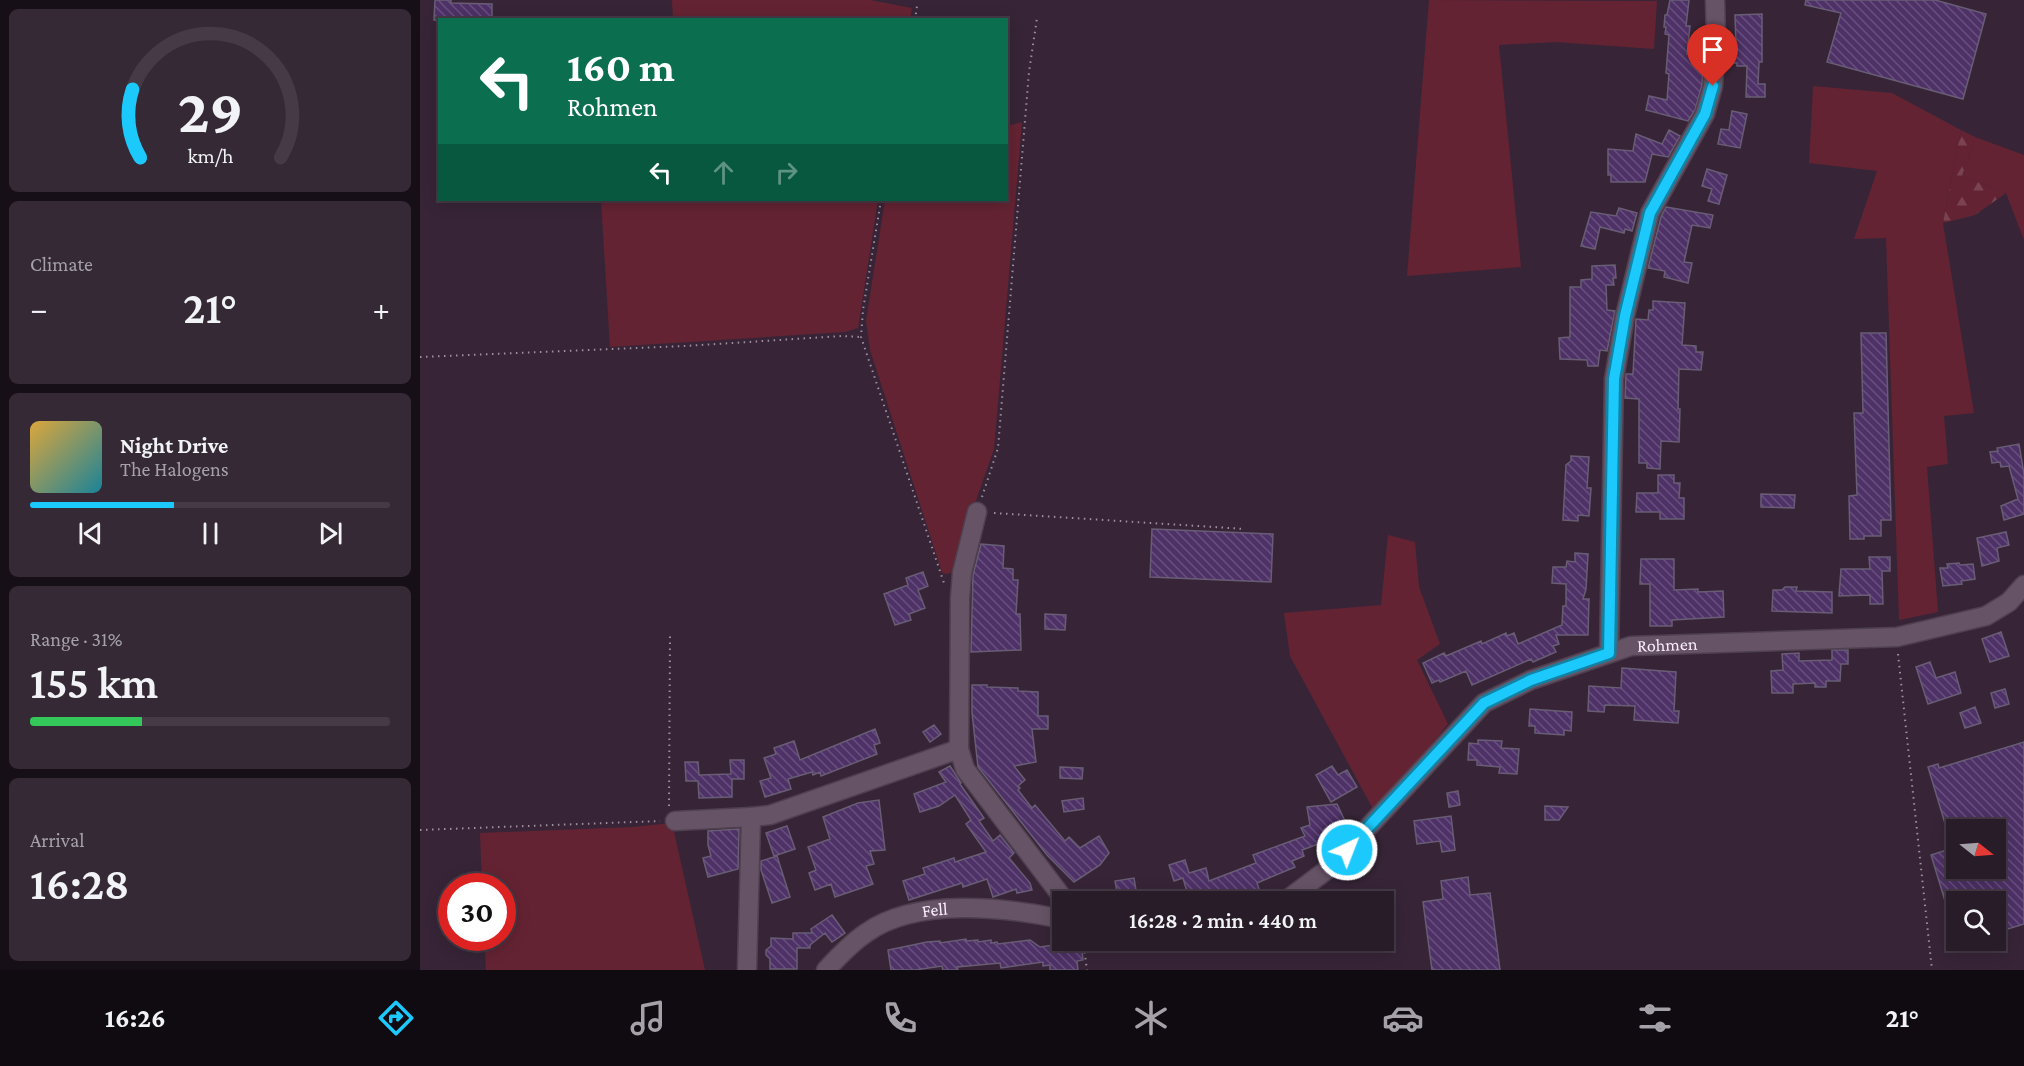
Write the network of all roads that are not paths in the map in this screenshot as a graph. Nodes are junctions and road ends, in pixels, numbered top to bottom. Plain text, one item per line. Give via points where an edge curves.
1 (1714, 0) edge
2 (976, 512) road end
3 (2024, 585) edge
4 (1609, 653) junction
5 (959, 748) junction
6 (752, 817) junction
7 (672, 821) road end
8 (1058, 891) edge
9 (1299, 891) edge
10 (1052, 918) edge
11 (747, 970) edge
12 (826, 970) edge

1 - 4 street via 1713,86 1705,114 1650,213 1614,379
2 - 5 street via 960,598
3 - 4 street, Rohmen via 2009,602 1986,616 1897,637 1631,646
4 - 9 street via 1531,680 1484,703 1332,866
5 - 6 street via 770,815
5 - 8 street via 965,769
6 - 7 street
6 - 11 street
10 - 12 street, Fell via 981,909 905,914 867,932

